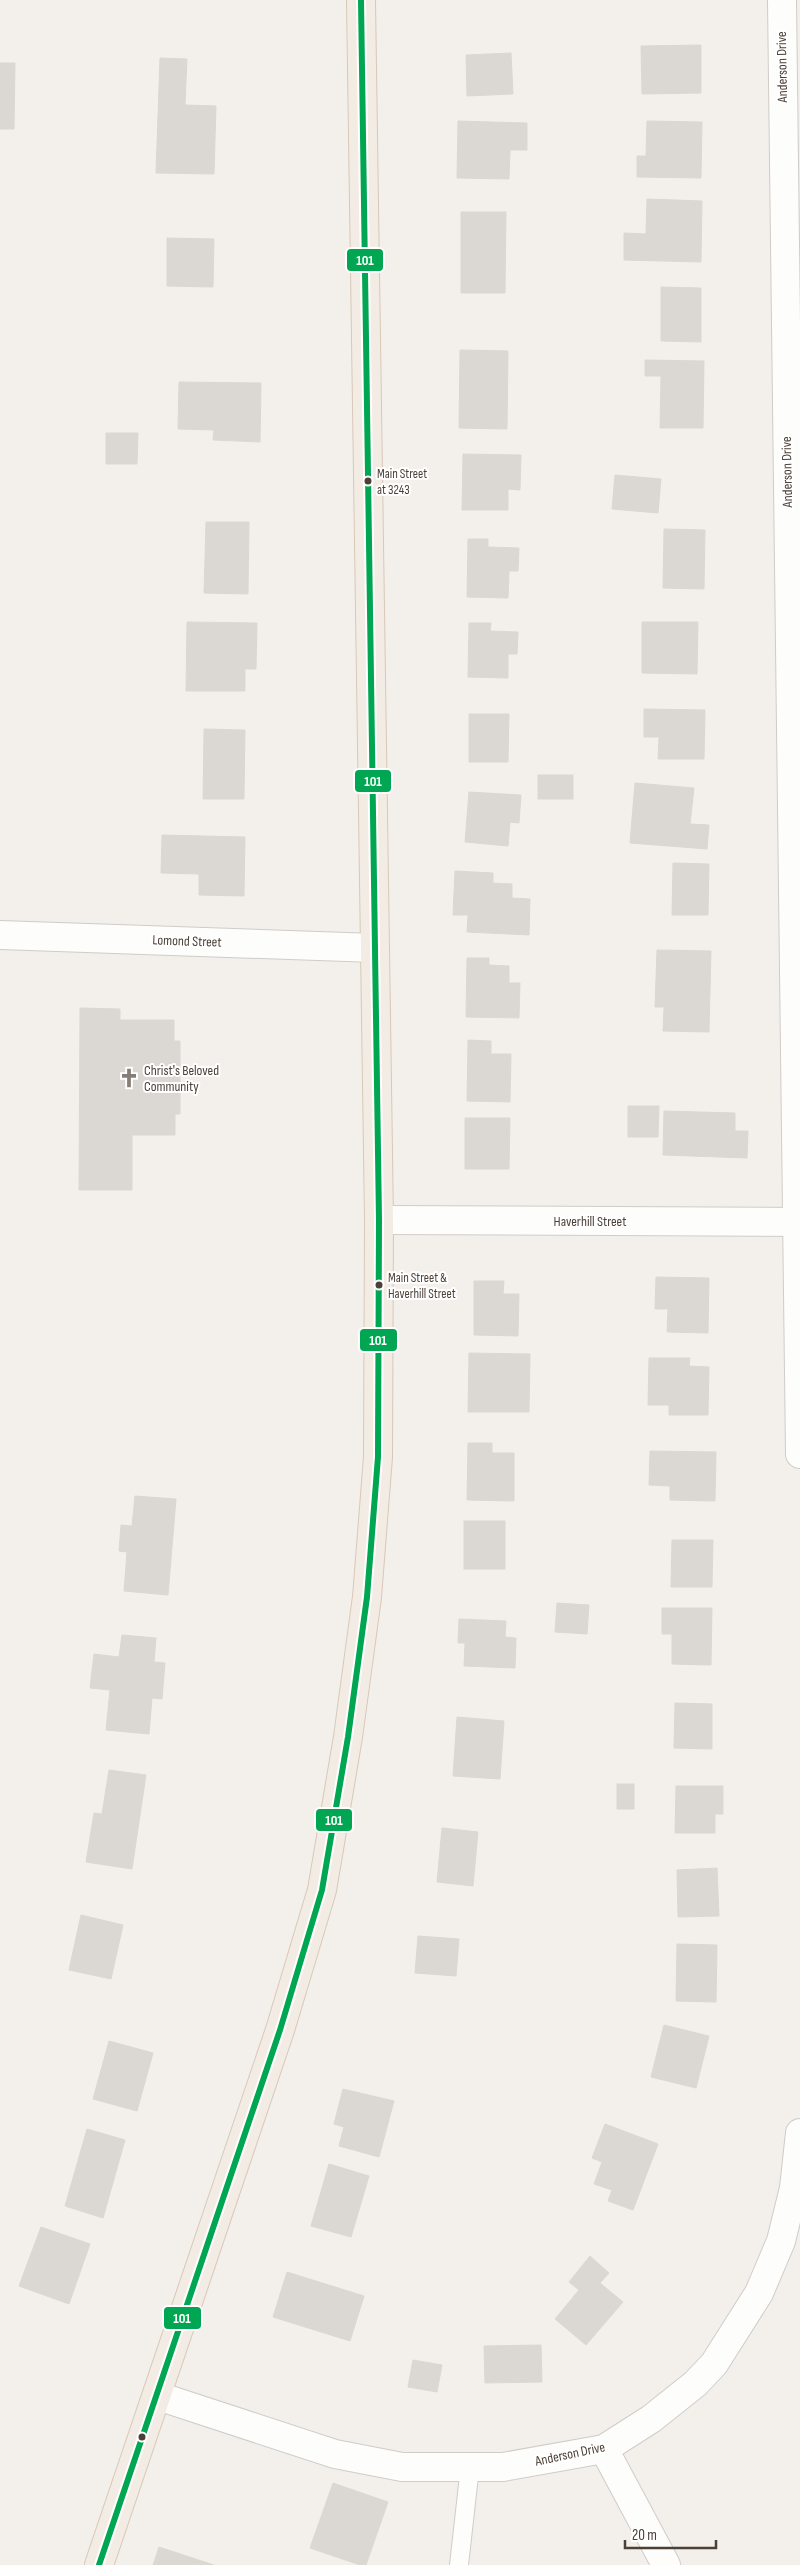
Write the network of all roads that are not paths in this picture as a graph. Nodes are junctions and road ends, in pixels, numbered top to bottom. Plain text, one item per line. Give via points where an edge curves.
1 (361, 0) edge
2 (782, 0) edge
3 (0, 935) edge
4 (375, 948) junction
5 (379, 1220) junction
6 (798, 1222) edge
7 (800, 1454) edge
8 (800, 2133) edge
9 (158, 2396) junction
10 (604, 2450) junction
11 (470, 2467) junction
12 (99, 2565) edge
13 (460, 2565) edge
14 (666, 2565) edge

1 - 4 main road
2 - 6 street, Anderson Drive
3 - 4 street, Lomond Street
4 - 5 main road
5 - 6 street, Haverhill Street
5 - 9 main road via 378,1457 368,1597 322,1890 280,2030
6 - 7 street, Anderson Drive
8 - 10 street, Anderson Drive via 794,2188 781,2241 759,2292 714,2364 695,2384
9 - 11 street, Anderson Drive via 334,2454 402,2467
9 - 12 main road
10 - 11 street, Anderson Drive via 503,2466
10 - 14 street
11 - 13 lane

